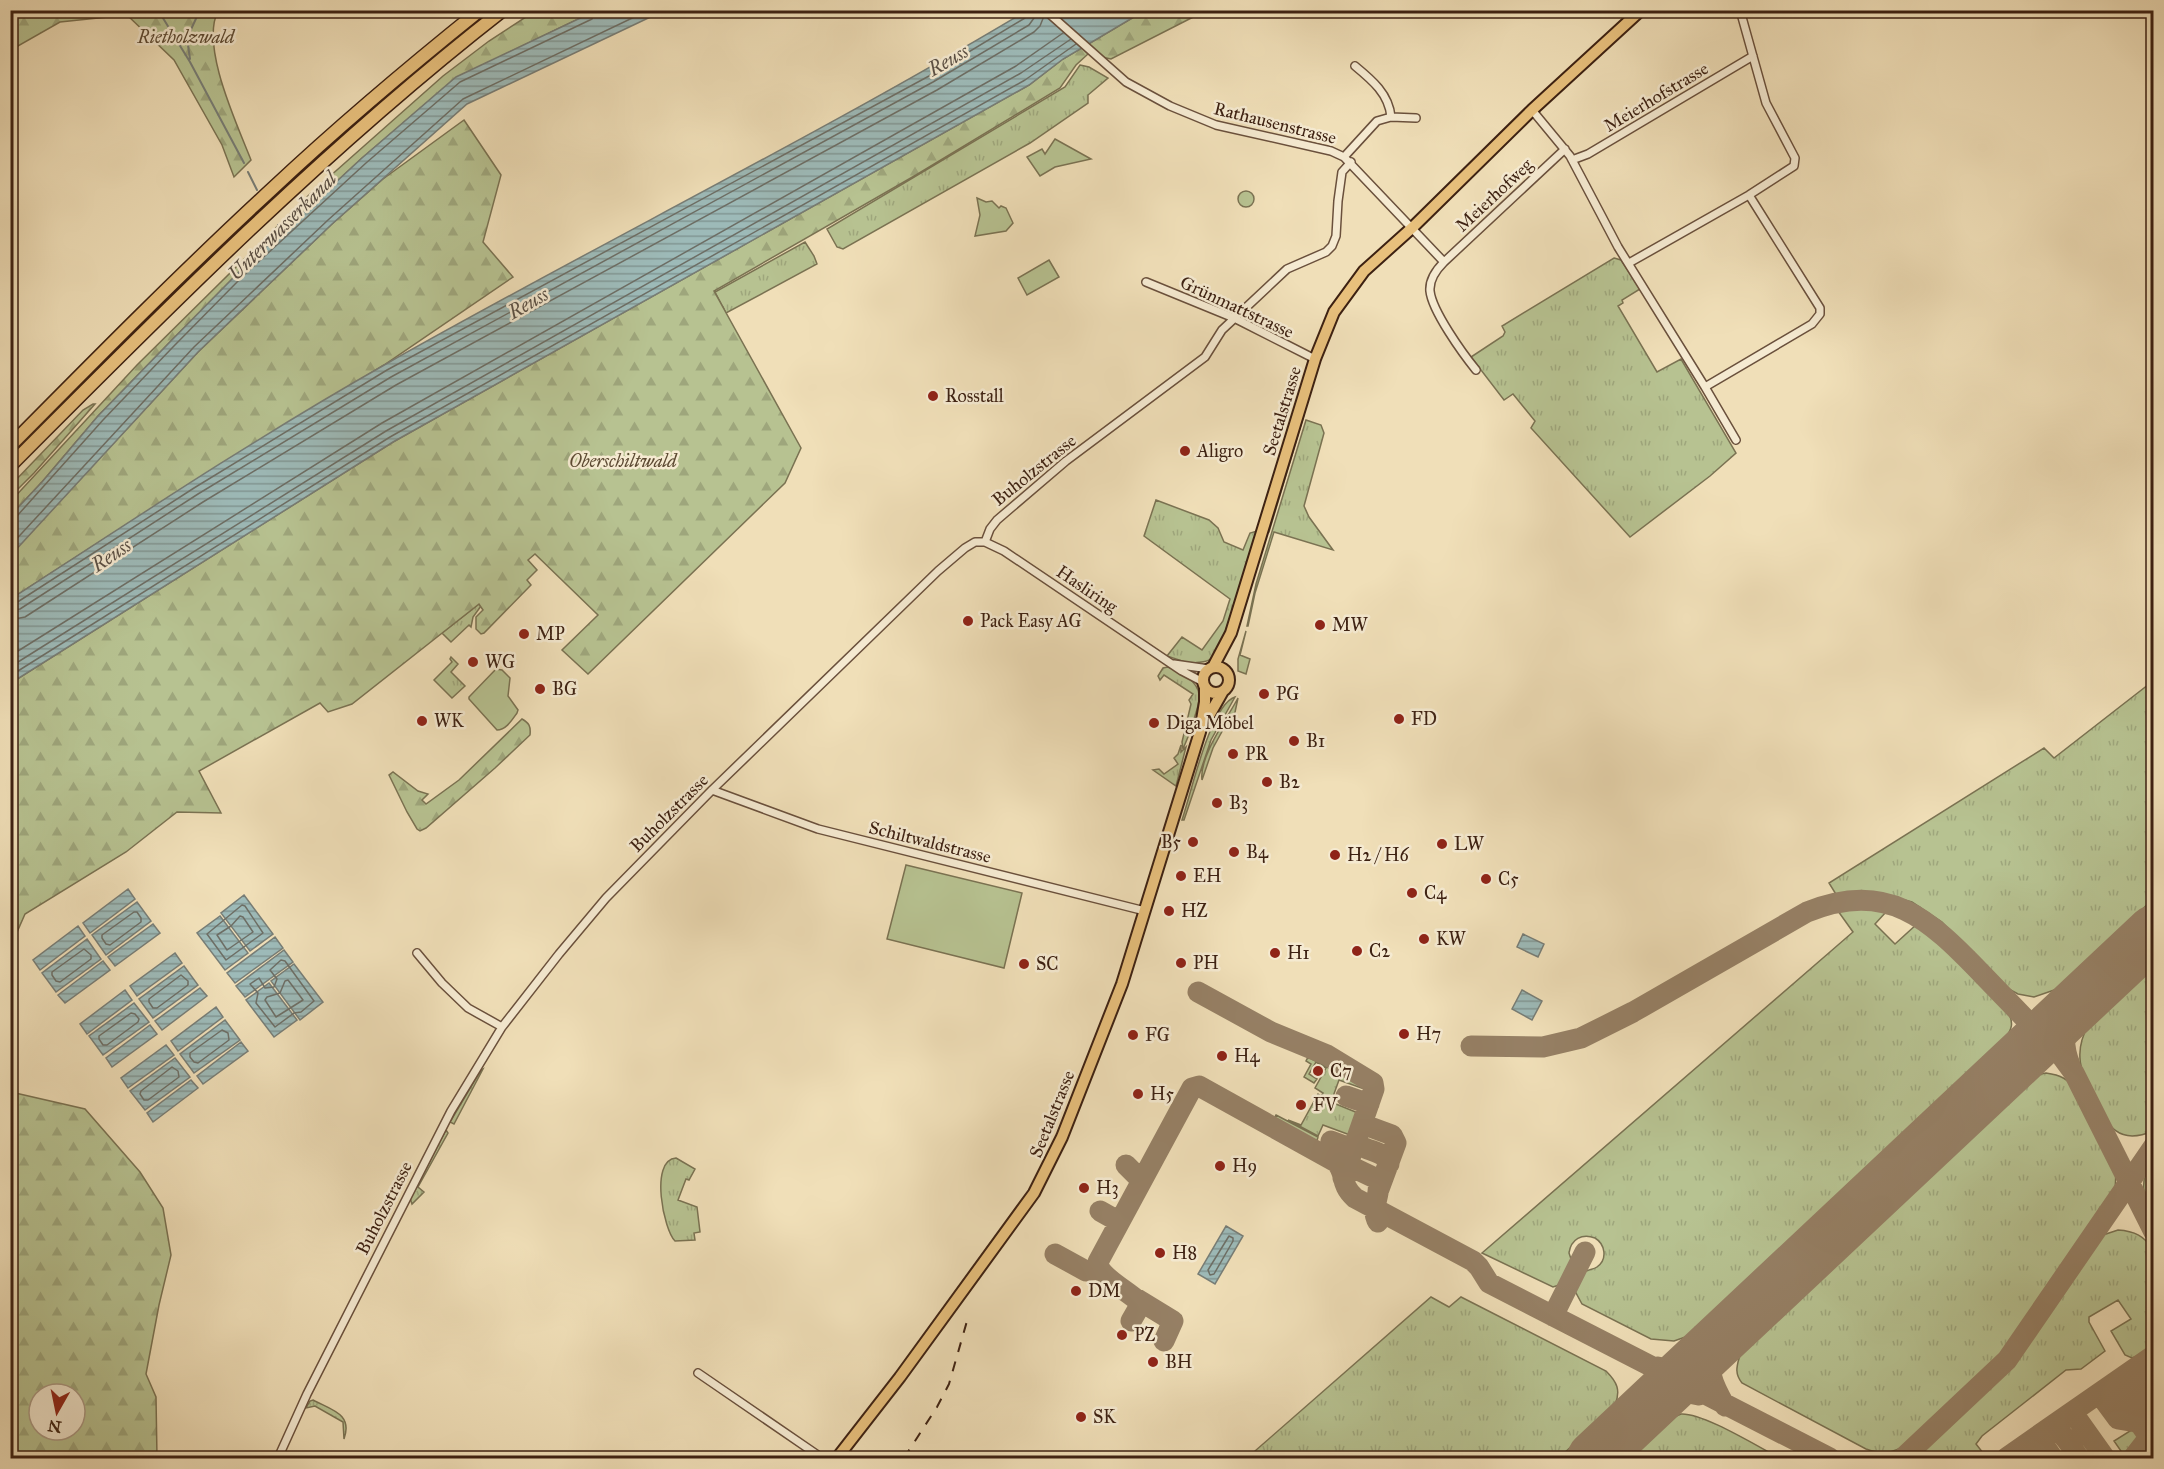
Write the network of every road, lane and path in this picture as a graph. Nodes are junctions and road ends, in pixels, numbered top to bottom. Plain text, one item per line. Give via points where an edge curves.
1 (480, 10) edge
2 (503, 10) edge
3 (1045, 10) edge
4 (1641, 10) edge
5 (1740, 10) edge
6 (1753, 56) junction
7 (1355, 66) dead end
8 (1532, 110) junction
9 (1391, 117) junction
10 (1416, 118) dead end
11 (1565, 149) junction
12 (1344, 157) junction
13 (1572, 160) junction
14 (1351, 162) junction
15 (1749, 195) junction
16 (1413, 227) junction
17 (1444, 262) junction
18 (1629, 263) junction
19 (1146, 282) dead end
20 (1234, 318) junction
21 (1315, 359) junction
22 (1476, 370) dead end
23 (1706, 387) junction
24 (1736, 440) dead end
25 (10, 446) edge
26 (10, 466) edge
27 (985, 542) junction
28 (1231, 633) junction
29 (1171, 664) junction
30 (1211, 668) junction
31 (1226, 672) junction
32 (1204, 684) junction
33 (1222, 691) junction
34 (1200, 732) junction
35 (712, 790) junction
36 (1144, 911) junction
37 (417, 953) dead end
38 (502, 1027) junction
39 (698, 1373) dead end
40 (278, 1458) edge
41 (822, 1458) edge
42 (837, 1458) edge

1 - 25 highway via 274,186
2 - 26 highway via 284,197
3 - 12 street, Rathausenstrasse via 1132,86 1207,122
4 - 8 main road, Seetalstrasse
5 - 6 street
6 - 13 street, Meierhofstrasse
6 - 15 street via 1766,103 1795,158 1794,166
7 - 9 street via 1385,94
8 - 11 street
8 - 16 main road, Seetalstrasse
9 - 10 street
9 - 12 street, Rathausenstrasse via 1374,123
11 - 13 street
11 - 17 street, Meierhofweg
12 - 14 street, Rathausenstrasse
13 - 18 street
14 - 16 street, Rathausenstrasse
14 - 20 street, Buholzstrasse via 1342,172 1332,246 1287,269
15 - 18 street
15 - 23 street via 1820,308 1820,314 1812,324
16 - 17 street
16 - 21 main road, Seetalstrasse via 1369,264 1344,297 1328,324
17 - 22 street via 1433,275 1431,298
18 - 23 street
19 - 20 street, Grünmattstrasse
20 - 21 street, Grünmattstrasse
20 - 27 street, Buholzstrasse via 1205,357 1066,461 997,520
21 - 28 main road, Seetalstrasse
23 - 24 street
27 - 29 street, Hasliring
27 - 35 street, Buholzstrasse via 965,548 923,585
28 - 30 main road, Seetalstrasse
28 - 31 main road, Seetalstrasse
29 - 30 street, Hasliring
29 - 32 street, Hasliring
30 - 31 main road
30 - 32 main road via 1204,674
31 - 33 main road via 1228,683
32 - 33 main road via 1213,692
32 - 34 main road, Seetalstrasse
33 - 34 main road, Seetalstrasse
34 - 36 main road, Seetalstrasse
35 - 36 street, Schiltwaldstrasse via 818,829
35 - 38 street, Buholzstrasse via 606,898
36 - 42 main road, Seetalstrasse via 1117,996 1040,1183
37 - 38 street via 468,1008
38 - 40 street, Buholzstrasse via 426,1157
39 - 41 street

